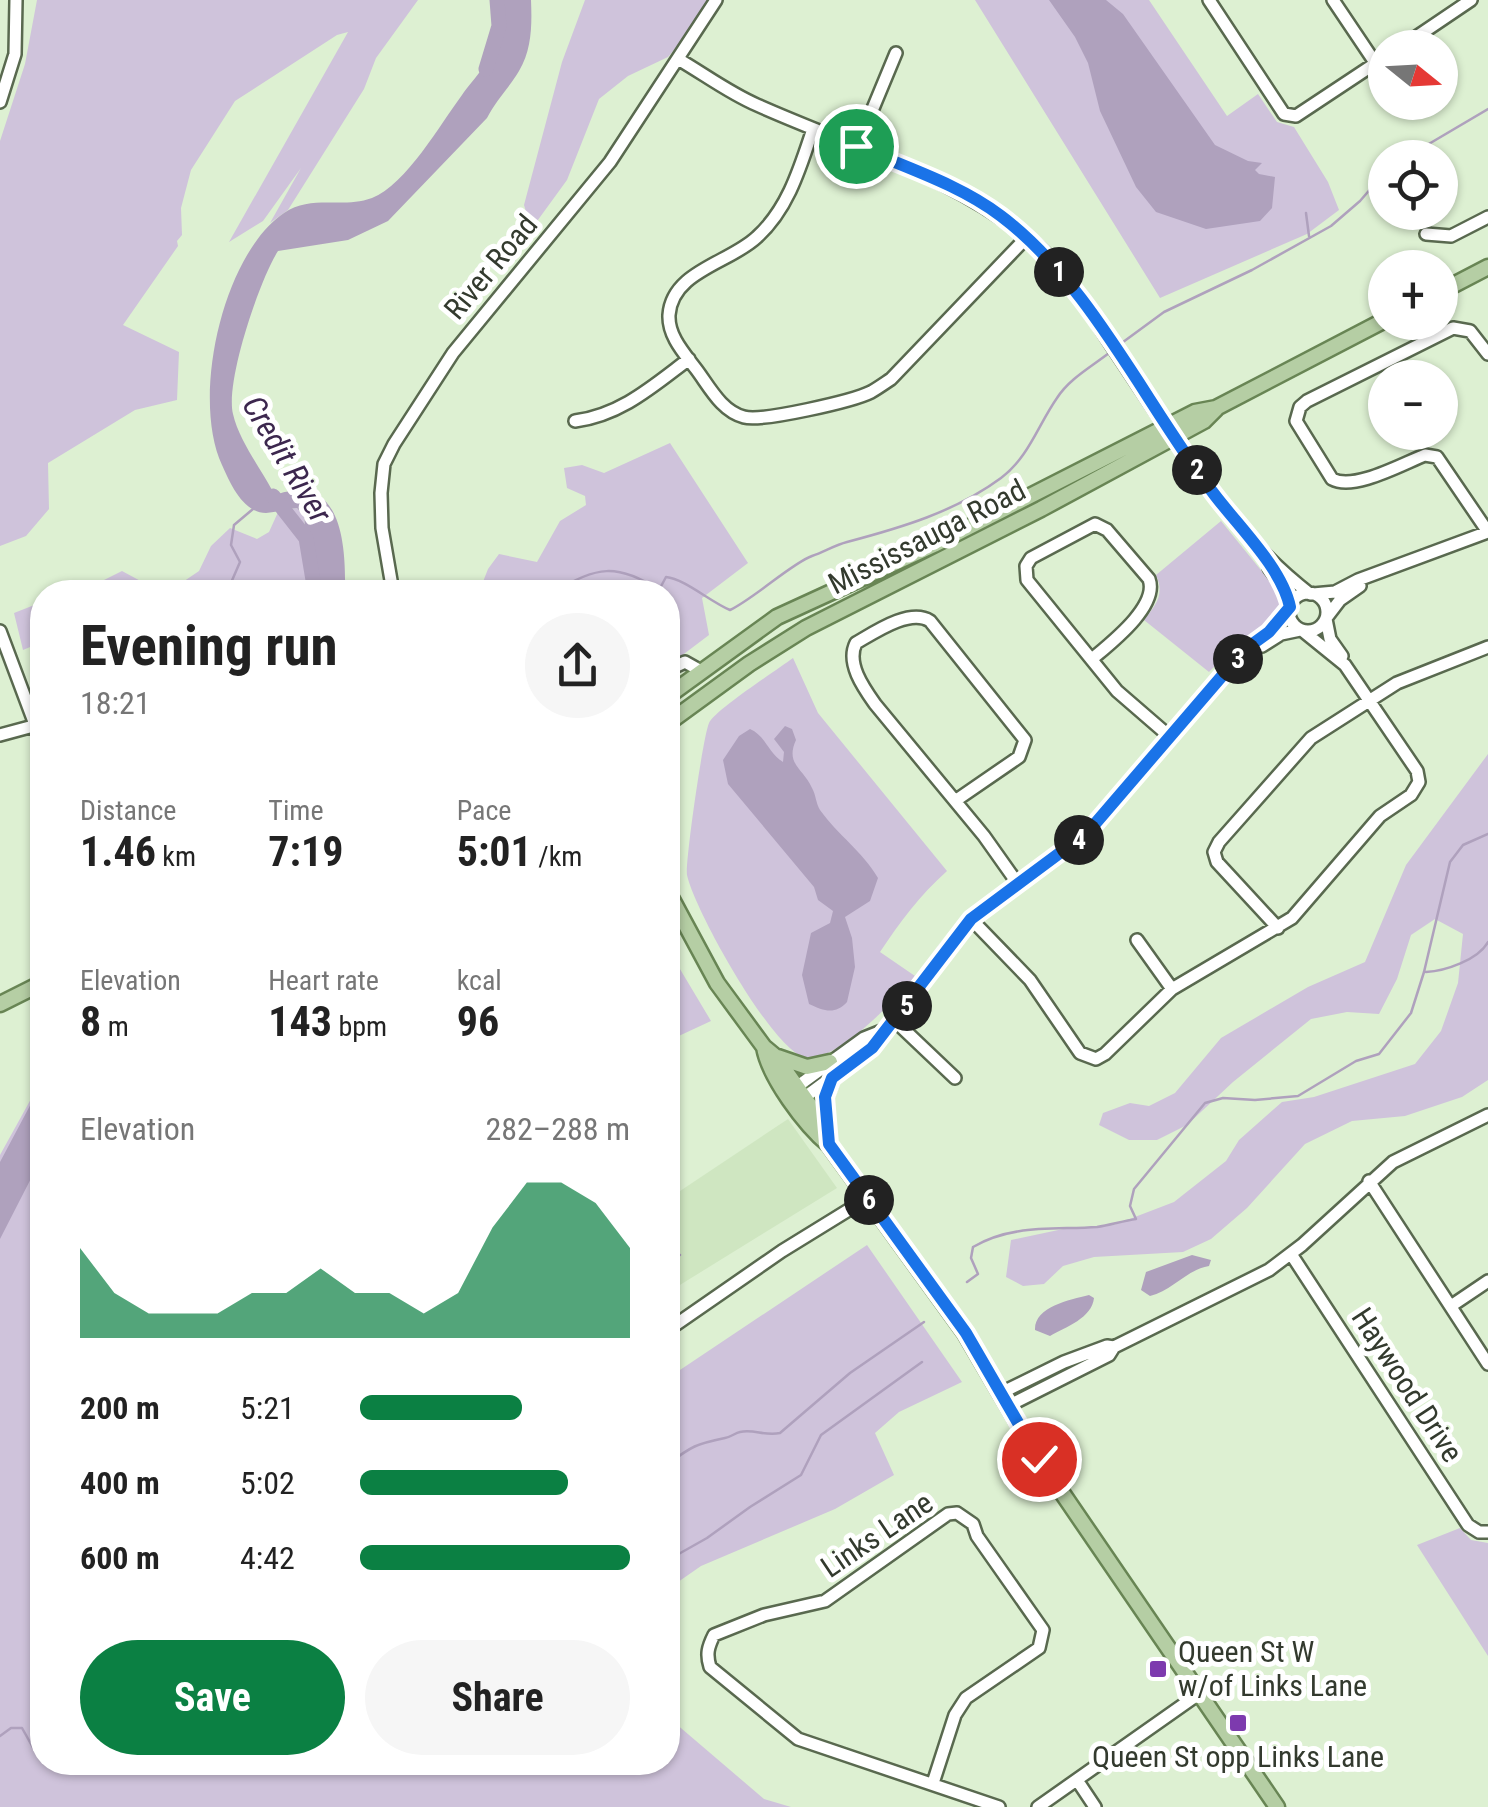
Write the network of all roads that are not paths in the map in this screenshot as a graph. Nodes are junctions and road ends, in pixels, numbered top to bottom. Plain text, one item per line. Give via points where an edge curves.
1 (16, 0) edge
2 (716, 0) edge
3 (1209, 0) edge
4 (1334, 0) edge
5 (1471, 0) edge
6 (1453, 5) edge
7 (1422, 30) edge
8 (1368, 44) edge
9 (896, 53) dead end
10 (678, 59) junction
11 (1368, 68) edge
12 (0, 102) edge
13 (813, 129) junction
14 (856, 146) junction
15 (1488, 217) edge
16 (1426, 234) dead end
17 (1026, 238) junction
18 (1488, 267) edge
19 (1458, 283) edge
20 (1368, 329) edge
21 (1488, 354) edge
22 (688, 359) junction
23 (575, 421) dead end
24 (1170, 432) junction
25 (1488, 532) edge
26 (1260, 551) junction
27 (1371, 578) junction
28 (390, 580) edge
29 (1311, 594) junction
30 (1290, 607) junction
31 (1326, 618) junction
32 (1302, 630) junction
33 (0, 631) edge
34 (1488, 647) edge
35 (1245, 653) junction
36 (1092, 660) junction
37 (1345, 664) junction
38 (695, 666) junction
39 (680, 668) edge
40 (680, 683) edge
41 (1370, 699) junction
42 (30, 707) edge
43 (682, 713) joint
44 (680, 723) edge
45 (30, 727) edge
46 (0, 735) edge
47 (1170, 736) junction
48 (955, 802) junction
49 (1018, 884) junction
50 (680, 914) edge
51 (971, 919) junction
52 (1278, 928) junction
53 (1137, 940) dead end
54 (30, 989) edge
55 (1172, 989) junction
56 (0, 1004) edge
57 (891, 1024) junction
58 (770, 1052) junction
59 (831, 1070) junction
60 (955, 1078) dead end
61 (796, 1095) junction
62 (1488, 1115) edge
63 (825, 1126) junction
64 (829, 1144) junction
65 (1369, 1181) junction
66 (868, 1198) junction
67 (1291, 1254) junction
68 (1488, 1281) edge
69 (1450, 1306) junction
70 (680, 1322) edge
71 (1488, 1364) edge
72 (1005, 1400) junction
73 (1488, 1532) edge
74 (1200, 1693) junction
75 (1077, 1780) junction
76 (932, 1783) junction
77 (1000, 1807) edge
78 (1038, 1807) edge
79 (1095, 1807) edge
80 (1277, 1807) edge

1 - 12 street via 14,54
2 - 10 street, River Road
3 - 11 street via 1284,114 1296,116
4 - 8 street
5 - 6 street
6 - 7 street
9 - 14 street
10 - 13 street
10 - 28 street, River Road via 610,162 453,352 394,444 381,493
13 - 14 street
13 - 22 street via 782,208 758,237 682,285 671,300 668,320
14 - 17 street via 964,194
15 - 16 street via 1451,236
17 - 22 street via 907,366 870,392 744,417 722,405
17 - 24 street via 1090,313
18 - 19 main road
20 - 24 main road, Mississauga Road via 1216,408 1204,421
21 - 25 street via 1470,331 1453,328 1307,401 1296,421 1332,479 1344,484 1437,456
22 - 23 street via 628,404
24 - 26 street
24 - 38 main road, Mississauga Road via 777,618
24 - 43 main road, Mississauga Road via 1024,518 806,628
25 - 27 street
26 - 29 street
26 - 30 street
27 - 29 street
27 - 31 street
29 - 30 street
29 - 31 street via 1326,605
30 - 32 street via 1292,623
30 - 35 street
31 - 32 street via 1316,630
31 - 37 street
32 - 35 street
32 - 37 street
33 - 42 street
34 - 41 street
35 - 47 street
36 - 36 street via 1025,572 1031,558 1095,524 1152,588 1150,599
36 - 47 street
37 - 41 street
38 - 39 street
38 - 40 main road, Mississauga Road
41 - 52 street via 1416,772 1418,787 1380,816
41 - 52 street via 1298,749 1216,848 1217,862
43 - 44 main road
45 - 46 street
47 - 49 street via 1088,832
48 - 48 street via 1020,757 1025,740 930,622 910,617 856,643 853,661 870,697
48 - 49 street
49 - 51 street
50 - 58 main road via 717,983
51 - 55 street via 1024,974 1087,1058 1105,1054
51 - 57 street
52 - 55 street
53 - 55 street
54 - 56 main road
57 - 59 street via 872,1048
57 - 60 street
58 - 59 main road
58 - 61 main road
59 - 61 street
59 - 63 main road
61 - 63 main road
61 - 64 main road via 815,1133
62 - 65 street via 1408,1152
63 - 64 main road
64 - 66 main road
65 - 67 street
65 - 69 street
66 - 70 street
66 - 72 main road via 966,1333
67 - 72 street via 1108,1354
67 - 73 street, Haywood Drive via 1468,1525
68 - 69 street
69 - 71 street
72 - 74 main road
74 - 75 street
74 - 80 main road
75 - 78 street
75 - 79 street
76 - 76 street, Links Lane via 798,1739 710,1666 708,1648 714,1636 764,1614 825,1601 957,1512 973,1524 1043,1638 1032,1654 966,1698
76 - 77 street, Links Lane

